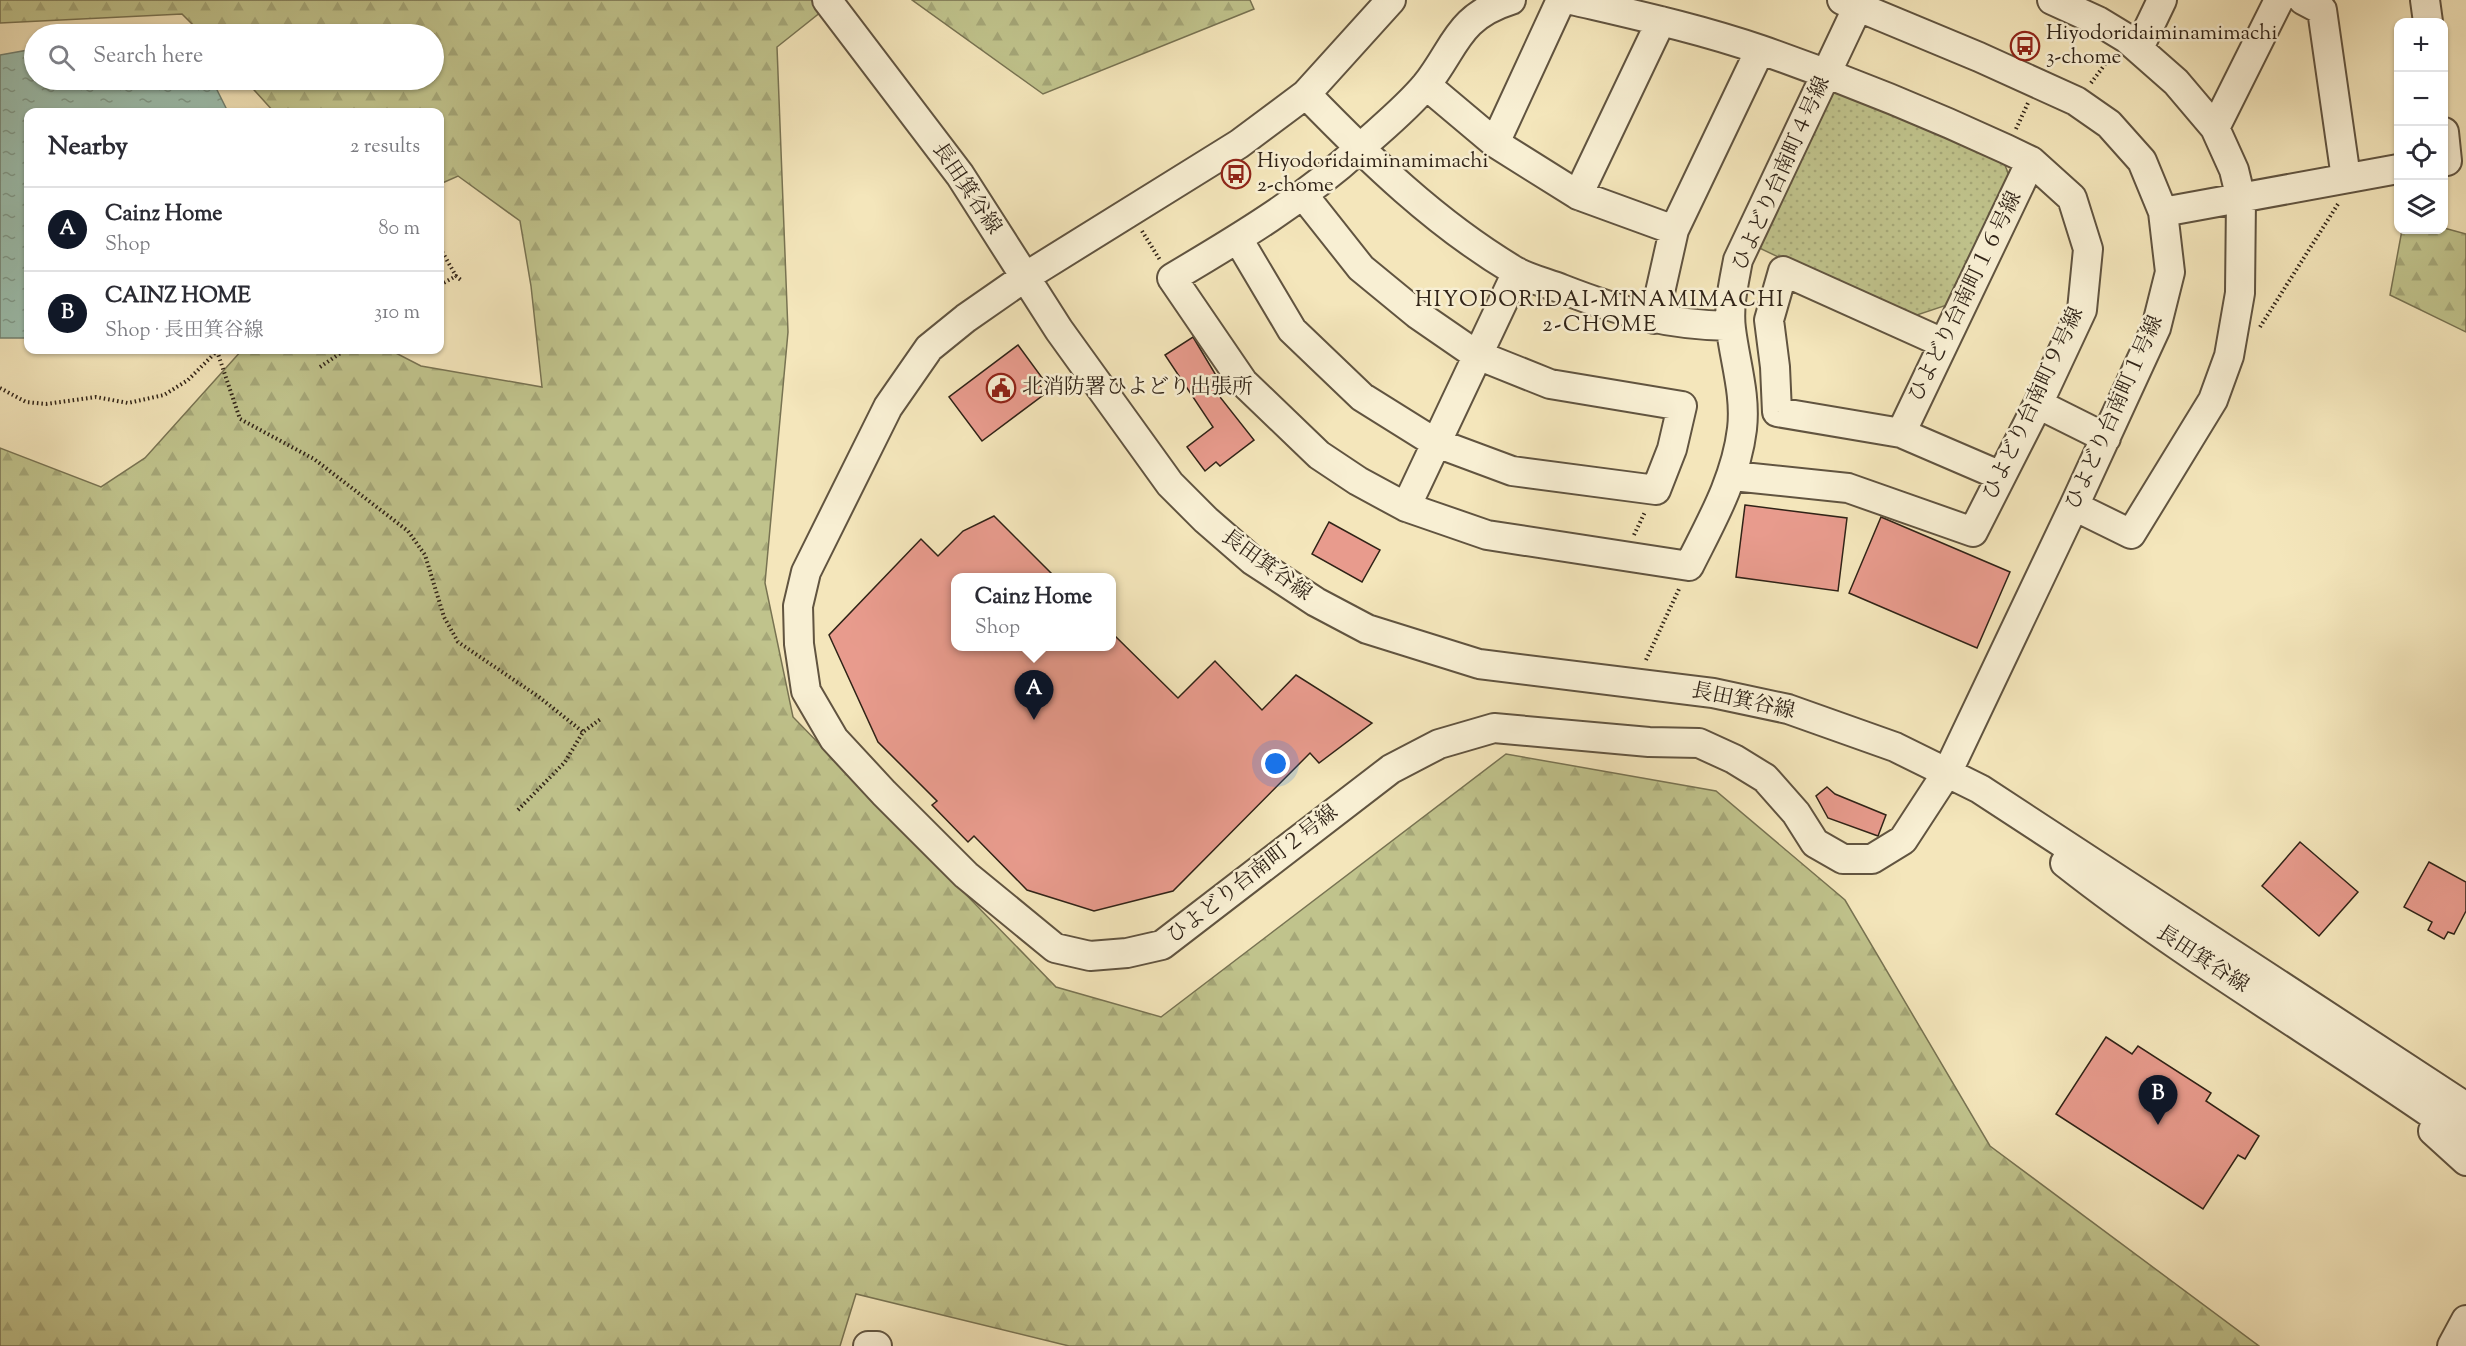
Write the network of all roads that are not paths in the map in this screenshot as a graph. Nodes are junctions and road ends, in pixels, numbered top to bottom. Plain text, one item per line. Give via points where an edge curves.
1 (827, 0) edge
2 (1391, 0) edge
3 (1510, 0) edge
4 (1561, 0) edge
5 (1572, 0) edge
6 (2052, 0) edge
7 (2162, 0) edge
8 (2279, 0) edge
9 (2303, 0) edge
10 (2425, 0) edge
11 (1854, 2) edge
12 (2427, 18) edge
13 (1661, 21) junction
14 (2132, 43) junction
15 (1760, 50) junction
16 (1826, 74) junction
17 (1426, 85) junction
18 (1306, 94) junction
19 (2215, 128) junction
20 (1495, 143) junction
21 (1359, 149) junction
22 (2018, 155) junction
23 (2394, 170) edge
24 (2351, 177) junction
25 (1578, 195) junction
26 (1304, 196) junction
27 (2241, 199) junction
28 (2163, 212) junction
29 (1674, 230) junction
30 (1238, 239) junction
31 (1517, 272) junction
32 (1025, 277) junction
33 (1653, 320) junction
34 (1730, 327) junction
35 (1943, 343) junction
36 (1475, 354) junction
37 (2038, 404) junction
38 (1901, 434) junction
39 (2106, 438) junction
40 (1434, 442) junction
41 (1733, 476) junction
42 (2001, 476) junction
43 (2074, 506) junction
44 (1406, 507) junction
45 (1948, 771) junction
46 (2354, 1059) junction
47 (2466, 1107) edge
48 (2466, 1138) edge
49 (2466, 1161) edge
50 (2466, 1320) edge
51 (868, 1346) edge
52 (877, 1346) edge
53 (2452, 1346) edge

1 - 32 street, 長田箕谷線 via 960,175
2 - 18 street
3 - 17 street via 1495,5 1463,27
4 - 20 street
5 - 13 street, ひよどり台南町９号線
6 - 14 street via 2098,21
7 - 14 street
8 - 19 street
9 - 24 street via 2322,10
10 - 12 street
11 - 16 street, ひよどり台南町４号線
11 - 28 street, ひよどり台南町１号線 via 2076,101 2109,124 2142,161
13 - 15 street, ひよどり台南町９号線
13 - 25 street
14 - 19 street via 2176,82
15 - 16 street, ひよどり台南町９号線
15 - 29 street
16 - 22 street, ひよどり台南町９号線
16 - 34 street, ひよどり台南町４号線 via 1738,260
17 - 20 street
17 - 21 street
18 - 21 street
18 - 32 street via 1239,144
19 - 27 street via 2234,170
20 - 25 street
21 - 26 street
21 - 31 street via 1431,212
22 - 35 street, ひよどり台南町１６号線
22 - 37 street, ひよどり台南町９号線 via 2072,198 2088,249 2082,310
23 - 24 street
24 - 27 street
25 - 29 street
26 - 30 street
26 - 36 street via 1361,268
27 - 28 street
27 - 43 street via 2240,293 2231,351 2213,400 2131,534
28 - 39 street, ひよどり台南町１号線 via 2170,272 2159,317
29 - 33 street
30 - 40 street via 1292,330 1362,397
30 - 44 street via 1172,278 1243,382 1282,422 1319,455
31 - 33 street
31 - 36 street
32 - 45 street, 長田箕谷線 via 1170,484 1252,560 1316,602 1367,629 1479,664 1713,693 1788,709 1895,747
32 - 45 street, ひよどり台南町２号線 via 929,348 888,407 806,572 798,606 799,644 806,691 834,739 966,875 1055,948 1090,956 1162,945 1391,769 1439,744 1494,728 1699,743 1765,778 1796,813 1815,843 1843,859 1872,859 1903,840
33 - 34 street
34 - 41 street, ひよどり台南町４号線 via 1741,382 1742,428
35 - 38 street, ひよどり台南町１６号線
35 - 38 street via 1783,272 1769,320 1777,412
36 - 40 street
36 - 40 street via 1550,384 1682,406 1672,449 1656,490 1512,471
37 - 39 street
37 - 42 street, ひよどり台南町９号線
38 - 42 street
39 - 43 street, ひよどり台南町１号線
40 - 44 street
41 - 42 street, ひよどり台南町９号線 via 1848,488 1973,532
41 - 44 street, ひよどり台南町４号線 via 1689,566 1487,535
43 - 45 street, ひよどり台南町１号線
45 - 46 street, 長田箕谷線 via 2120,906
45 - 47 street, 長田箕谷線
46 - 48 street, 長田箕谷線
46 - 49 street
50 - 53 street
51 - 52 street

